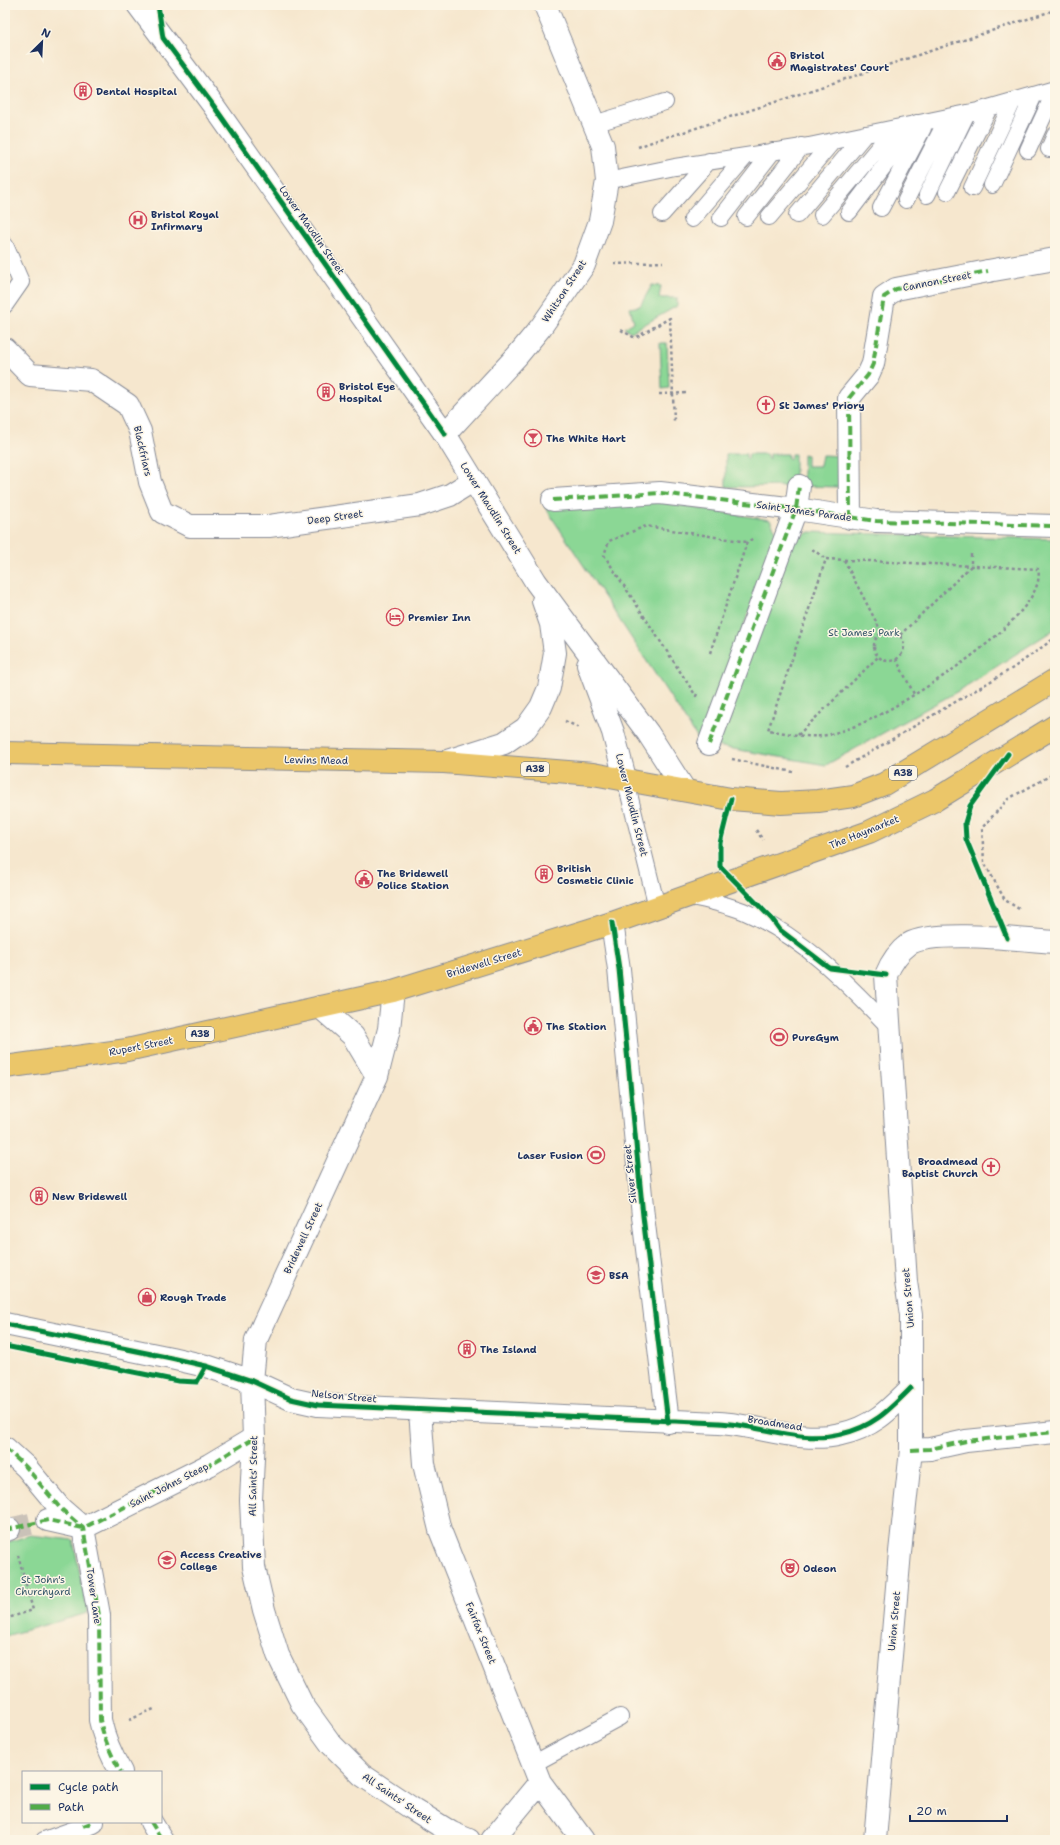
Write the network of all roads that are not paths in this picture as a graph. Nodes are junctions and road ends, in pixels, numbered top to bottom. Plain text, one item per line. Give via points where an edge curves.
1 (138, 5) edge
2 (545, 5) edge
3 (1055, 90) edge
4 (1034, 95) junction
5 (1013, 101) junction
6 (665, 102) dead end
7 (989, 108) junction
8 (967, 113) junction
9 (948, 117) junction
10 (922, 122) junction
11 (594, 124) junction
12 (896, 128) junction
13 (866, 134) junction
14 (833, 141) junction
15 (802, 146) junction
16 (1028, 150) dead end
17 (773, 151) junction
18 (746, 156) junction
19 (710, 161) junction
20 (607, 181) junction
21 (992, 185) dead end
22 (972, 188) dead end
23 (947, 192) dead end
24 (926, 195) dead end
25 (906, 200) dead end
26 (881, 208) dead end
27 (849, 212) dead end
28 (662, 214) dead end
29 (797, 215) dead end
30 (822, 216) dead end
31 (746, 217) dead end
32 (769, 217) dead end
33 (721, 218) dead end
34 (692, 219) dead end
35 (5, 245) edge
36 (1055, 259) edge
37 (5, 305) edge
38 (5, 349) edge
39 (445, 434) junction
40 (474, 480) junction
41 (799, 486) dead end
42 (553, 500) dead end
43 (796, 509) junction
44 (850, 518) junction
45 (190, 526) joint
46 (1055, 526) edge
47 (536, 582) junction
48 (577, 638) junction
49 (1055, 680) edge
50 (1055, 726) edge
51 (708, 744) dead end
52 (5, 753) edge
53 (444, 762) junction
54 (625, 778) junction
55 (684, 789) junction
56 (685, 896) junction
57 (658, 907) junction
58 (612, 924) junction
59 (1055, 942) edge
60 (393, 991) junction
61 (320, 1007) junction
62 (889, 1027) junction
63 (6, 1063) edge
64 (377, 1076) junction
65 (5, 1324) edge
66 (252, 1381) junction
67 (911, 1388) junction
68 (420, 1410) junction
69 (668, 1422) junction
70 (1055, 1432) edge
71 (254, 1438) junction
72 (5, 1448) edge
73 (921, 1449) junction
74 (48, 1520) tunnel mouth
75 (83, 1528) junction
76 (620, 1716) dead end
77 (120, 1771) edge
78 (536, 1773) junction
79 (153, 1823) edge
80 (88, 1824) edge
81 (44, 1840) edge
82 (162, 1840) edge
83 (469, 1840) edge
84 (492, 1840) edge
85 (583, 1840) edge
86 (875, 1840) edge

1 - 39 street, Lower Maudlin Street
2 - 11 street, Whitson Street
3 - 4 lane
3 - 16 lane
4 - 5 lane
4 - 21 lane
5 - 7 lane
5 - 22 lane
6 - 11 lane
7 - 8 lane
7 - 23 lane
8 - 9 lane
8 - 24 lane
9 - 10 lane
9 - 25 lane
10 - 12 lane
10 - 26 lane
10 - 27 lane
11 - 20 street, Whitson Street via 603,146
12 - 13 lane
12 - 30 lane
13 - 14 lane
13 - 29 lane
14 - 15 lane
14 - 32 lane
15 - 17 lane
15 - 31 lane
17 - 18 lane
17 - 33 lane
18 - 19 lane
18 - 34 lane
19 - 20 lane
19 - 28 lane
20 - 39 street, Whitson Street via 600,221 584,265 518,356
35 - 37 lane via 21,282
36 - 44 street, Cannon Street via 896,289 884,297 873,364 868,375 849,398
38 - 45 street, Blackfriars via 30,375 91,380 128,405 140,431 150,482 162,512
39 - 40 street, Lower Maudlin Street
40 - 45 street, Deep Street via 450,495 420,505 268,526
40 - 47 street, Lower Maudlin Street
41 - 43 street
42 - 43 street, Saint James Parade via 660,493
43 - 44 street, Saint James Parade
43 - 51 street
44 - 46 street, Saint James Parade
47 - 48 street, Lower Maudlin Street
47 - 53 street, Lower Maudlin Street via 550,624 555,652 549,688 541,707 526,728 504,743
48 - 54 street, Lower Maudlin Street via 613,732
48 - 55 street, Lower Maudlin Street via 648,734
49 - 55 main road, A38 via 884,784 853,796 818,802 781,803 731,799
50 - 56 main road, The Haymarket / A38 via 935,800 869,832
52 - 53 main road, Lewins Mead / A38
53 - 54 main road, Lewins Mead / A38 via 571,771
54 - 55 main road, A38
54 - 57 lane, Lower Maudlin Street
56 - 57 main road, The Haymarket / A38
56 - 62 lane via 743,911 780,930 830,968
57 - 58 main road, Bridewell Street / A38
58 - 60 main road, Bridewell Street / A38
58 - 69 street, Silver Street
59 - 62 street, Union Street via 968,936 929,938 910,944 892,960 886,975
60 - 61 main road, Rupert Street / A38
60 - 64 street, Bridewell Street via 389,1029
61 - 63 main road, Rupert Street / A38 via 127,1050
61 - 64 street via 353,1036
62 - 67 street, Union Street via 911,1315
64 - 66 street, Bridewell Street via 256,1340
65 - 66 street, Nelson Street via 206,1366
66 - 68 street, Nelson Street via 291,1399 318,1405
66 - 71 street, All Saints' Street
67 - 69 street, Broadmead via 877,1420 863,1428 840,1435 806,1437 722,1423
67 - 73 street, Union Street
68 - 69 street, Nelson Street
68 - 78 street, Fairfax Street via 424,1464 440,1530
70 - 73 street via 966,1441
71 - 75 street, Saint Johns Steep via 209,1465
71 - 83 street, All Saints' Street via 251,1500 254,1567 278,1655 302,1704 331,1744 362,1775 446,1830
72 - 75 street via 26,1467 60,1508
73 - 86 street, Union Street via 900,1552
74 - 75 street
75 - 77 street, Tower Lane via 99,1615 100,1720 112,1756
76 - 78 lane
78 - 84 street
78 - 85 street, Fairfax Street
79 - 82 street
80 - 81 lane

